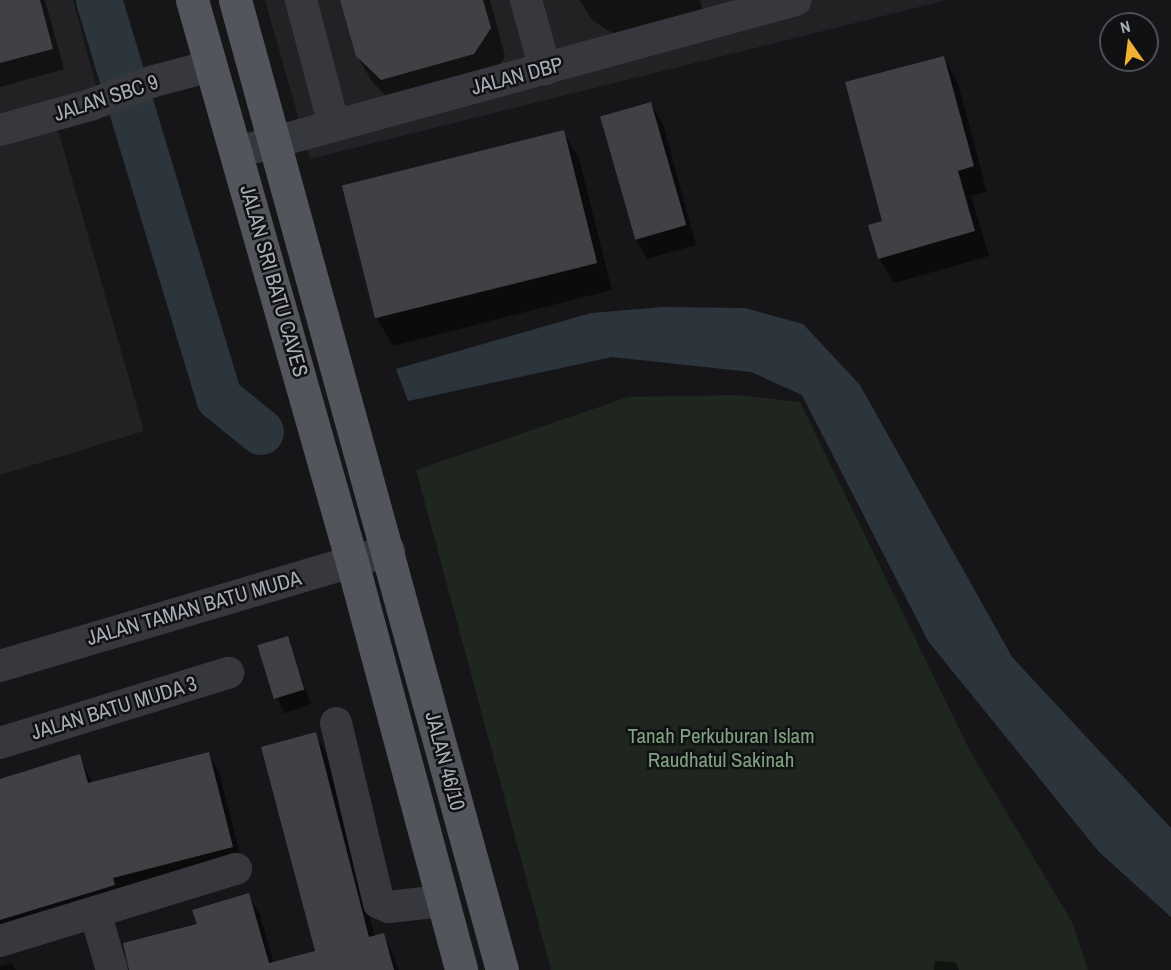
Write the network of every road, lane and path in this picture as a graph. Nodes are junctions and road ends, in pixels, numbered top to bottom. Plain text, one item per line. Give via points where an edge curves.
1 (192, 0) edge
2 (236, 0) edge
3 (301, 0) edge
4 (526, 0) edge
5 (796, 0) edge
6 (211, 66) junction
7 (545, 69) junction
8 (334, 126) junction
9 (0, 130) edge
10 (276, 142) junction
11 (238, 152) junction
12 (389, 551) junction
13 (352, 562) junction
14 (0, 666) edge
15 (228, 673) dead end
16 (336, 723) dead end
17 (0, 743) edge
18 (236, 868) dead end
19 (442, 901) junction
20 (95, 912) junction
21 (0, 941) edge
22 (112, 970) edge
23 (461, 970) edge
24 (502, 970) edge

1 - 6 main road, JALAN SRI BATU CAVES
2 - 10 main road, JALAN SRI BATU CAVES
3 - 8 street
4 - 7 street
5 - 7 street, JALAN DBP
6 - 9 street, JALAN SBC 9
6 - 11 main road, JALAN SRI BATU CAVES
7 - 8 street, JALAN DBP
8 - 10 street, JALAN DBP
10 - 11 street, JALAN DBP
10 - 12 main road, JALAN SRI BATU CAVES
11 - 13 main road, JALAN SRI BATU CAVES
12 - 13 street, JALAN TAMAN BATU MUDA
12 - 24 main road, JALAN 46/10
13 - 14 street, JALAN TAMAN BATU MUDA
13 - 19 main road, JALAN 46/10
15 - 17 street, JALAN BATU MUDA 3
16 - 19 street via 380,903 389,907
18 - 20 street
19 - 23 main road, JALAN 46/10
20 - 21 street
20 - 22 street

